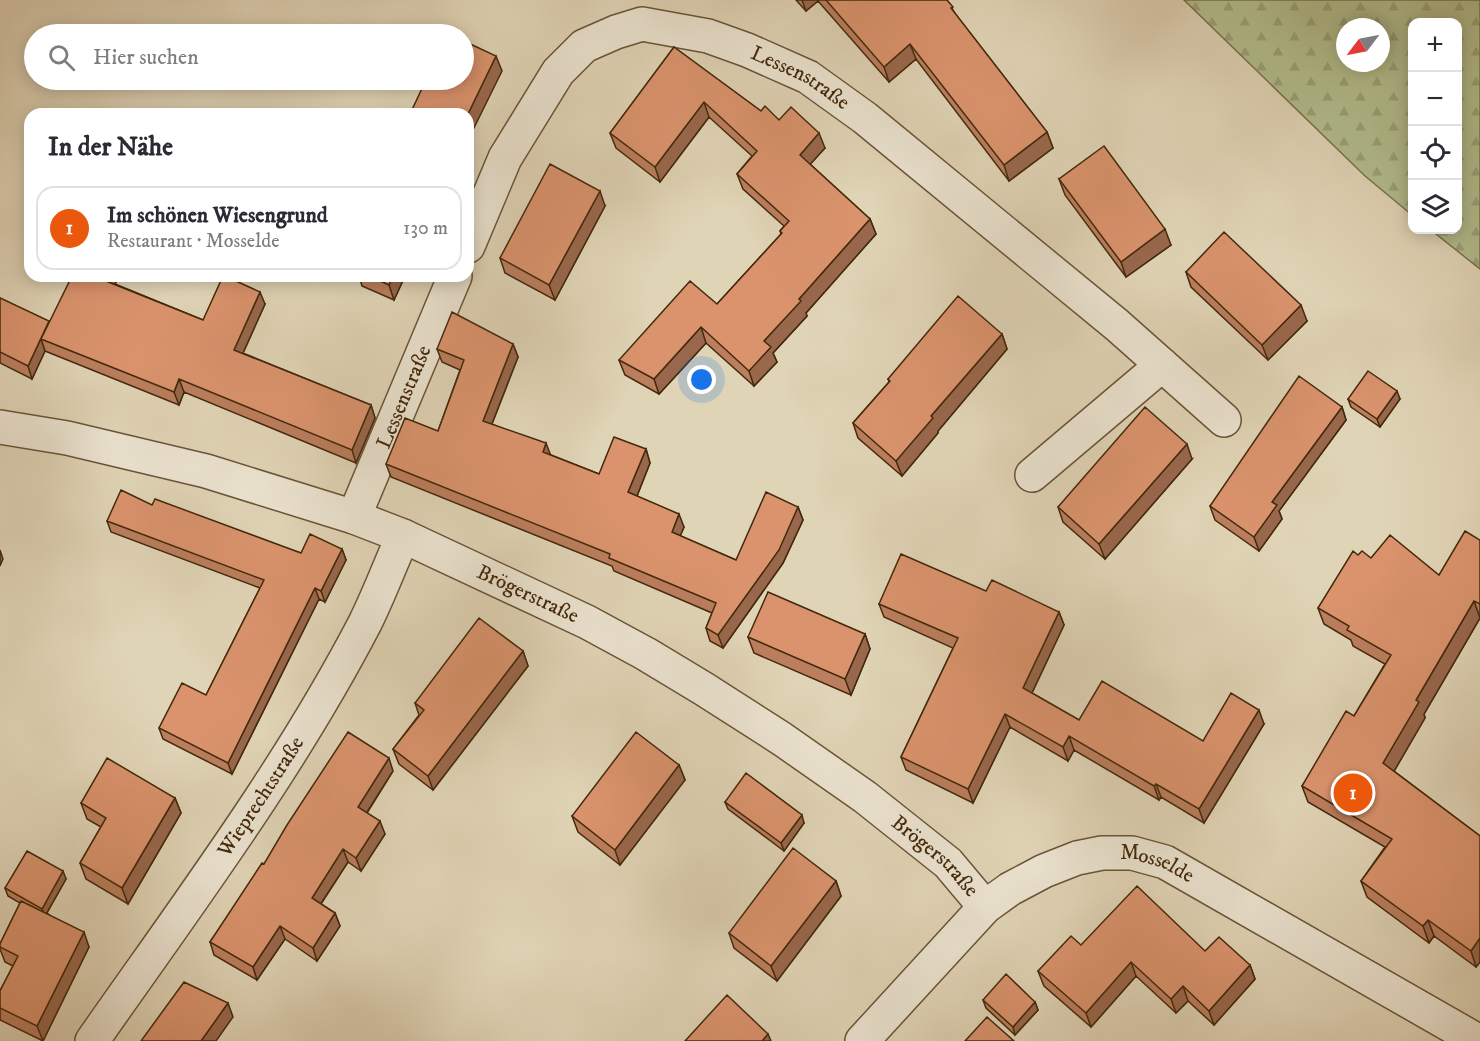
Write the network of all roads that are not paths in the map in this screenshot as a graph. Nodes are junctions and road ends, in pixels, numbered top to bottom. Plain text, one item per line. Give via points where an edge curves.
1 (474, 232) edge
2 (452, 282) edge
3 (1162, 365) junction
4 (1224, 420) dead end
5 (0, 427) edge
6 (1032, 475) dead end
7 (354, 517) junction
8 (402, 536) junction
9 (985, 907) junction
10 (92, 1041) edge
11 (862, 1041) edge
12 (1478, 1041) edge

1 - 3 street, Lessenstraße via 505,158 558,72 584,46 616,32 642,24 672,29 708,36 808,77 865,118
2 - 7 street, Lessenstraße
3 - 4 street, Lessenstraße
3 - 6 street
5 - 7 street, Brögerstraße via 67,438 206,471
7 - 8 street, Brögerstraße
8 - 9 street, Brögerstraße via 587,622 782,739 865,797 948,863
8 - 10 street, Wieprechtstraße via 366,621 313,716 237,834
9 - 11 street, Mosselde
9 - 12 street, Mosselde via 1019,884 1077,858 1102,853 1143,856 1165,862

